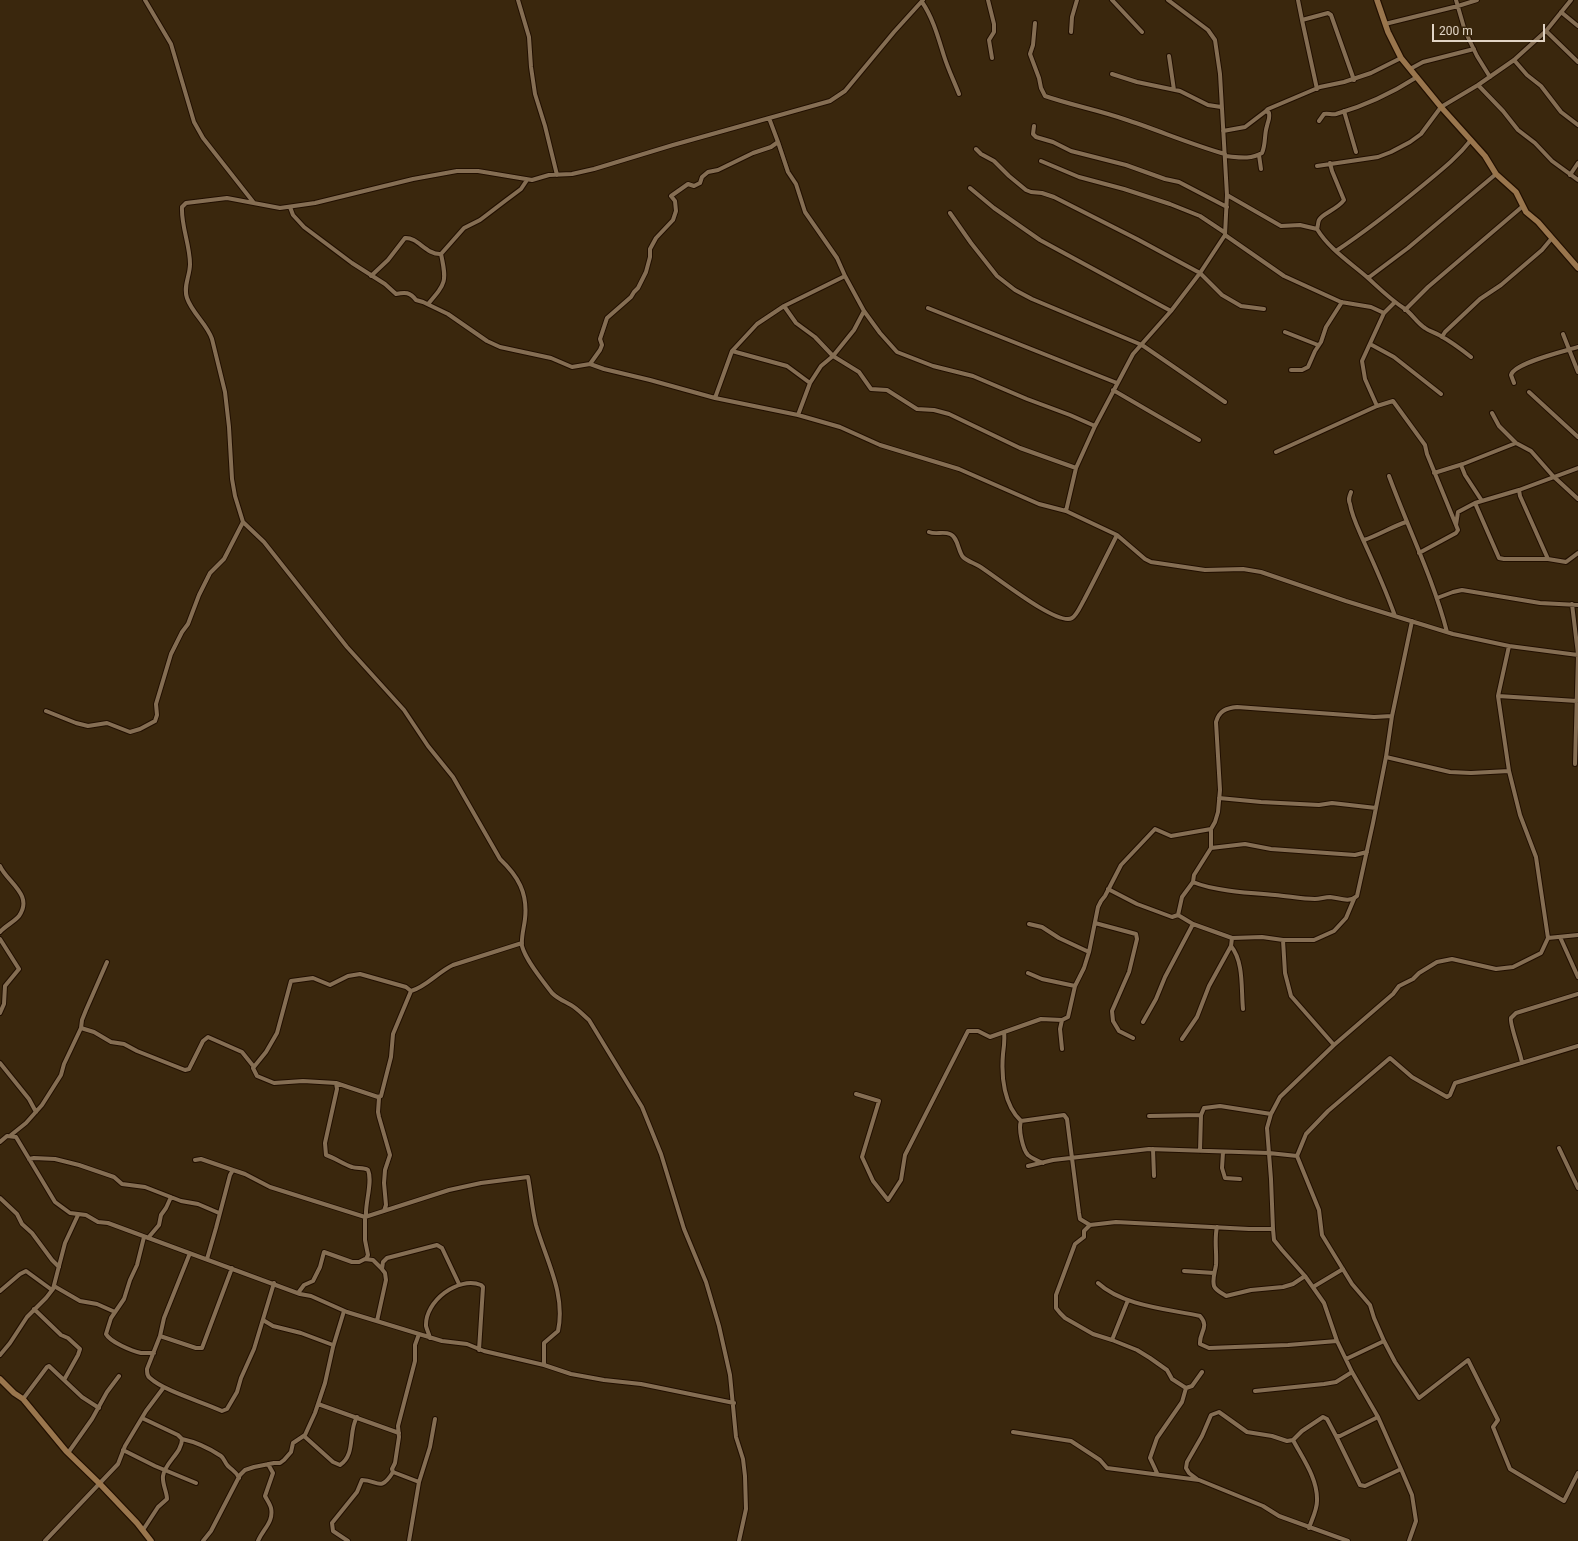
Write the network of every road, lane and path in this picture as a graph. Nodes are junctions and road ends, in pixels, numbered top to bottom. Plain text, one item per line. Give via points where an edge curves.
1 (145, 0) edge
2 (518, 0) edge
3 (988, 0) edge
4 (1078, 0) edge
5 (1112, 0) edge
6 (1168, 0) edge
7 (1298, 0) edge
8 (1377, 0) edge
9 (1456, 0) edge
10 (1477, 0) edge
11 (1571, 0) edge
12 (922, 1) edge
13 (1458, 6) junction
14 (1561, 12) junction
15 (1302, 20) junction
16 (1034, 23) dead end
17 (1385, 24) junction
18 (1578, 26) edge
19 (1546, 31) junction
20 (1071, 32) dead end
21 (1142, 32) dead end
22 (1474, 49) junction
23 (1170, 56) dead end
24 (992, 58) dead end
25 (1401, 58) junction
26 (1514, 60) junction
27 (1578, 62) edge
28 (1410, 69) junction
29 (1112, 74) dead end
30 (1417, 77) junction
31 (1490, 77) junction
32 (1354, 80) junction
33 (1478, 85) junction
34 (1317, 88) junction
35 (1174, 90) junction
36 (959, 94) dead end
37 (1221, 107) junction
38 (1441, 107) junction
39 (1266, 111) junction
40 (1344, 111) junction
41 (770, 118) junction
42 (1319, 121) dead end
43 (1578, 125) edge
44 (1034, 126) dead end
45 (1223, 131) junction
46 (1471, 140) junction
47 (778, 142) junction
48 (976, 149) dead end
49 (1356, 152) dead end
50 (1225, 155) junction
51 (1259, 155) junction
52 (1041, 162) dead end
53 (1330, 163) junction
54 (1578, 163) edge
55 (1317, 166) dead end
56 (1261, 169) dead end
57 (557, 174) junction
58 (1496, 174) junction
59 (1570, 174) junction
60 (527, 180) junction
61 (1578, 180) edge
62 (970, 188) dead end
63 (1228, 195) junction
64 (254, 203) junction
65 (1523, 206) junction
66 (290, 207) junction
67 (1227, 207) junction
68 (950, 213) dead end
69 (1317, 229) junction
70 (1225, 233) junction
71 (1552, 238) junction
72 (1336, 251) junction
73 (442, 254) junction
74 (1577, 266) edge
75 (1200, 273) junction
76 (371, 276) junction
77 (844, 276) junction
78 (1368, 278) junction
79 (1342, 302) junction
80 (1394, 303) junction
81 (428, 304) junction
82 (784, 306) junction
83 (928, 308) dead end
84 (1264, 309) dead end
85 (1405, 310) junction
86 (864, 311) junction
87 (1172, 311) junction
88 (1384, 314) junction
89 (1285, 332) dead end
90 (1563, 334) dead end
91 (1442, 337) junction
92 (1370, 344) junction
93 (1142, 345) junction
94 (1318, 345) junction
95 (1578, 347) edge
96 (1570, 350) junction
97 (732, 351) junction
98 (833, 356) junction
99 (1471, 357) dead end
100 (590, 364) junction
101 (1291, 370) dead end
102 (1578, 372) edge
103 (810, 383) junction
104 (1117, 383) junction
105 (1514, 383) dead end
106 (1114, 390) junction
107 (1529, 392) dead end
108 (1442, 394) dead end
109 (715, 398) junction
110 (1225, 402) dead end
111 (1377, 406) junction
112 (1492, 413) dead end
113 (798, 415) junction
114 (1095, 426) junction
115 (1578, 437) edge
116 (1199, 440) dead end
117 (1516, 443) junction
118 (1276, 452) dead end
119 (1461, 465) junction
120 (1076, 468) junction
121 (1578, 468) edge
122 (1434, 472) junction
123 (1389, 476) dead end
124 (1553, 476) junction
125 (1519, 490) junction
126 (1351, 492) dead end
127 (1578, 499) edge
128 (1482, 501) junction
129 (1475, 503) junction
130 (1066, 511) junction
131 (243, 522) junction
132 (1406, 522) junction
133 (1456, 525) junction
134 (929, 532) dead end
135 (1116, 535) junction
136 (1364, 540) junction
137 (1419, 553) junction
138 (1578, 553) edge
139 (1548, 559) junction
140 (1437, 598) junction
141 (1572, 604) junction
142 (1578, 605) edge
143 (1395, 616) junction
144 (1412, 621) junction
145 (1447, 632) junction
146 (1509, 646) junction
147 (1578, 654) edge
148 (1498, 696) junction
149 (1577, 701) junction
150 (46, 711) dead end
151 (1392, 716) junction
152 (1386, 757) junction
153 (1576, 764) dead end
154 (1509, 771) junction
155 (1219, 798) junction
156 (1376, 808) junction
157 (1211, 829) junction
158 (1211, 848) junction
159 (1367, 852) junction
160 (0, 866) edge
161 (1193, 882) junction
162 (1108, 889) junction
163 (1354, 899) junction
164 (1178, 914) junction
165 (1095, 923) junction
166 (1029, 924) dead end
167 (1193, 924) junction
168 (0, 932) edge
169 (1578, 935) edge
170 (1560, 937) junction
171 (1232, 938) junction
172 (1548, 938) junction
173 (0, 939) edge
174 (1283, 940) junction
175 (522, 943) junction
176 (1231, 946) junction
177 (1089, 952) junction
178 (107, 962) dead end
179 (1028, 973) dead end
180 (1578, 977) edge
181 (1075, 986) junction
182 (411, 991) junction
183 (1578, 994) edge
184 (1243, 1008) dead end
185 (0, 1013) edge
186 (1062, 1020) junction
187 (1143, 1022) dead end
188 (81, 1028) junction
189 (1004, 1032) junction
190 (1133, 1038) dead end
191 (1182, 1038) dead end
192 (1334, 1045) junction
193 (1578, 1046) edge
194 (1062, 1049) dead end
195 (1522, 1062) junction
196 (0, 1063) edge
197 (254, 1067) junction
198 (336, 1083) junction
199 (856, 1094) dead end
200 (379, 1098) junction
201 (36, 1112) junction
202 (1201, 1114) junction
203 (1271, 1114) junction
204 (1149, 1116) dead end
205 (1021, 1121) junction
206 (11, 1136) junction
207 (0, 1142) edge
208 (1559, 1148) dead end
209 (1153, 1149) junction
210 (1200, 1151) junction
211 (1223, 1152) junction
212 (1269, 1153) junction
213 (1297, 1156) junction
214 (1071, 1158) junction
215 (29, 1159) junction
216 (194, 1160) dead end
217 (1043, 1163) junction
218 (1028, 1166) dead end
219 (233, 1170) junction
220 (1154, 1176) dead end
221 (1240, 1179) dead end
222 (1577, 1185) edge
223 (171, 1197) junction
224 (0, 1198) edge
225 (384, 1211) junction
226 (220, 1213) junction
227 (78, 1215) junction
228 (366, 1216) junction
229 (1090, 1225) junction
230 (1217, 1227) junction
231 (1273, 1229) junction
232 (146, 1237) junction
233 (190, 1253) junction
234 (207, 1259) junction
235 (366, 1259) junction
236 (59, 1267) junction
237 (232, 1268) junction
238 (382, 1268) junction
239 (1342, 1269) junction
240 (1184, 1271) dead end
241 (1214, 1273) junction
242 (1305, 1276) junction
243 (1098, 1283) dead end
244 (274, 1284) junction
245 (459, 1284) junction
246 (1313, 1287) junction
247 (53, 1288) junction
248 (0, 1290) edge
249 (298, 1293) junction
250 (1128, 1300) junction
251 (34, 1309) junction
252 (344, 1311) junction
253 (115, 1312) junction
254 (263, 1320) junction
255 (377, 1321) junction
256 (419, 1334) junction
257 (160, 1336) junction
258 (430, 1338) junction
259 (1112, 1340) junction
260 (1337, 1340) junction
261 (1384, 1341) junction
262 (334, 1344) junction
263 (479, 1350) junction
264 (154, 1353) junction
265 (0, 1355) edge
266 (1346, 1359) junction
267 (544, 1365) junction
268 (1202, 1372) dead end
269 (1352, 1372) junction
270 (119, 1376) dead end
271 (0, 1379) edge
272 (64, 1380) junction
273 (164, 1387) junction
274 (1186, 1388) junction
275 (1255, 1391) dead end
276 (23, 1399) junction
277 (734, 1403) junction
278 (318, 1404) junction
279 (98, 1408) junction
280 (357, 1417) junction
281 (1378, 1417) junction
282 (142, 1418) junction
283 (435, 1419) dead end
284 (1013, 1432) dead end
285 (399, 1433) junction
286 (304, 1436) junction
287 (1336, 1436) junction
288 (182, 1439) junction
289 (1293, 1440) junction
290 (123, 1450) junction
291 (68, 1453) junction
292 (268, 1464) junction
293 (165, 1469) junction
294 (1401, 1469) junction
295 (393, 1472) junction
296 (1157, 1473) junction
297 (1578, 1473) edge
298 (239, 1478) junction
299 (1199, 1480) junction
300 (419, 1482) junction
301 (196, 1483) dead end
302 (100, 1484) junction
303 (1309, 1528) junction
304 (143, 1530) junction
305 (45, 1541) edge
306 (151, 1541) edge
307 (204, 1541) edge
308 (258, 1541) edge
309 (348, 1541) edge
310 (409, 1541) edge
311 (739, 1541) edge
312 (1348, 1541) edge
313 (1409, 1541) edge

1 - 64 street via 171,44 194,122 203,138
2 - 57 street via 530,37 535,94
3 - 24 street via 994,24 994,32 989,40
4 - 20 street via 1072,18
5 - 21 street
6 - 37 street via 1208,30 1215,40
7 - 15 street
8 - 17 street
9 - 13 street
10 - 13 street
11 - 14 street
12 - 36 street via 938,35
12 - 41 street via 845,91 830,101
13 - 17 street
13 - 22 street via 1465,31
14 - 18 street
14 - 19 street
15 - 32 street via 1328,12 1331,15
15 - 34 street
16 - 50 street via 1030,54 1040,88 1045,96 1112,115
17 - 25 street
19 - 26 street
19 - 27 street
22 - 28 street via 1423,62
22 - 31 street
23 - 35 street
25 - 28 street
25 - 32 street
26 - 31 street
26 - 43 street via 1541,86 1561,112
28 - 30 street
29 - 35 street
30 - 38 street
30 - 40 street via 1393,92
31 - 33 street
32 - 34 street
33 - 38 street
33 - 59 street via 1503,110 1518,130
34 - 39 street via 1274,105
35 - 37 street via 1208,105
37 - 45 street
38 - 46 street
38 - 53 street via 1421,134 1391,152 1378,157
39 - 45 street via 1245,127
39 - 51 street via 1270,120 1264,150
40 - 42 street via 1334,115 1324,114
40 - 49 street
41 - 47 street
41 - 57 street via 594,169 572,174
44 - 67 street via 1033,134 1071,151 1179,182
45 - 50 street
46 - 58 street
46 - 72 street via 1459,156 1411,196
47 - 77 street via 805,212 837,258
47 - 100 street via 772,147 708,172 700,183 694,186 688,184 671,196 675,201 676,210 673,220 656,238 650,249 646,272 638,288 607,318 600,340 602,345
48 - 75 street via 994,161 1026,190 1054,197
50 - 51 street via 1243,158
50 - 63 street
51 - 56 street
52 - 70 street via 1091,181 1170,204 1200,216
53 - 55 street
53 - 69 street via 1344,200 1340,206 1319,220
54 - 59 street
57 - 60 street
58 - 65 street via 1516,192
58 - 78 street
59 - 61 street
60 - 66 street via 478,171 457,171
60 - 73 street via 506,201 464,228
62 - 87 street via 1040,240
63 - 67 street
63 - 69 street via 1282,226 1300,225
64 - 66 street via 280,208
64 - 131 street via 227,198 186,203 182,206 190,258 187,297 210,331 225,392 234,496
65 - 71 street
65 - 85 street via 1428,287
66 - 76 street via 293,215 304,227
67 - 70 street
68 - 93 street via 997,276 1015,290
69 - 72 street
70 - 75 street
70 - 79 street via 1284,276
71 - 74 street
71 - 91 street via 1542,250 1480,299
72 - 78 street
73 - 76 street via 435,254 412,239 404,238 388,260
73 - 81 street via 444,285
75 - 84 street via 1222,295 1241,306
75 - 87 street
76 - 81 street via 396,294 405,292 413,295 416,300
77 - 82 street
77 - 86 street
78 - 80 street
79 - 88 street via 1371,306
79 - 94 street
80 - 85 street
80 - 88 street
81 - 100 street via 453,317 486,341 500,347 551,358 572,367
82 - 97 street via 756,324
82 - 98 street via 796,323 815,337
83 - 104 street
85 - 91 street via 1424,328
86 - 98 street via 854,330
86 - 114 street via 897,352 933,366 973,376
87 - 93 street
88 - 92 street
89 - 94 street
90 - 96 street
91 - 99 street
92 - 108 street via 1394,356
92 - 111 street via 1362,362 1365,379
93 - 104 street via 1133,354
93 - 110 street
94 - 101 street via 1308,367
95 - 96 street
96 - 102 street
96 - 105 street via 1514,369 1511,375
97 - 103 street via 787,366
97 - 109 street
98 - 103 street via 821,366
98 - 120 street via 860,372 872,389 887,390 917,409 948,414 1020,448
100 - 109 street
103 - 113 street
104 - 106 street
106 - 114 street
106 - 116 street
107 - 115 street
109 - 113 street
111 - 118 street
111 - 122 street via 1393,401 1425,445
112 - 117 street via 1497,424
113 - 130 street via 840,427 880,445 960,469 1039,504
114 - 120 street
117 - 119 street
117 - 124 street via 1531,451
119 - 122 street
119 - 128 street
120 - 130 street
121 - 124 street
122 - 133 street
123 - 132 street
124 - 125 street
124 - 127 street
125 - 128 street
125 - 139 street
126 - 136 street via 1350,504
128 - 129 street
129 - 133 street via 1458,512
129 - 139 street via 1499,558
130 - 135 street
131 - 150 street via 224,559 210,573 188,624 171,654 156,704 155,721 130,732 107,723 88,726 76,724
131 - 175 street via 264,542 347,647 404,710 453,777 500,859 509,868 524,895
132 - 136 street
132 - 137 street
133 - 137 street via 1456,533
134 - 135 street via 951,534 967,560 1040,609 1069,619 1073,618 1079,609
135 - 143 street via 1145,559 1155,563 1205,570 1261,572
136 - 143 street
137 - 140 street
138 - 139 street via 1566,562
140 - 141 street via 1462,590 1540,603
140 - 145 street
141 - 142 street
141 - 147 street
143 - 144 street
144 - 145 street
144 - 151 street
145 - 146 street
146 - 147 street
146 - 148 street
147 - 149 street
148 - 149 street
148 - 154 street
149 - 153 street
151 - 152 street
151 - 155 street via 1374,717 1237,707 1224,710 1216,722
152 - 154 street via 1450,772
152 - 156 street
154 - 172 street via 1520,815 1536,857
155 - 156 street via 1261,802 1332,803
155 - 157 street via 1215,822
156 - 159 street
157 - 158 street
157 - 162 street via 1171,836 1155,829 1121,865
158 - 159 street via 1245,844 1270,849 1355,855
158 - 161 street via 1194,875
159 - 163 street via 1357,896
160 - 168 street via 3,873 19,889 24,901 19,916
161 - 163 street via 1242,892 1314,899
161 - 164 street via 1182,897
162 - 164 street via 1137,904 1172,917
162 - 165 street via 1098,907
163 - 174 street via 1346,918 1334,930 1314,940
164 - 167 street
165 - 177 street
165 - 190 street via 1136,934 1129,972 1112,1011 1113,1021 1120,1031
166 - 177 street via 1042,927
167 - 171 street
167 - 187 street
169 - 170 street
170 - 172 street
170 - 180 street
171 - 174 street via 1262,937
171 - 176 street
172 - 192 street via 1541,953 1513,967 1496,969 1452,959 1437,962 1399,986
173 - 185 street via 19,969 5,986 4,1004
174 - 192 street via 1285,973 1291,996
175 - 182 street via 453,965
175 - 277 street via 527,957 552,993 589,1020 642,1107 661,1154 684,1229 706,1282 719,1326
176 - 184 street via 1236,953 1240,970
176 - 191 street via 1197,1017
177 - 181 street
178 - 188 street via 82,1020
179 - 181 street via 1042,979
181 - 186 street via 1068,1017
182 - 197 street via 406,987 360,974 348,976 330,985 313,978 291,981 276,1033
182 - 200 street via 393,1034 391,1057
183 - 195 street via 1512,1016 1511,1023
186 - 189 street via 1041,1019
186 - 194 street
188 - 197 street via 185,1070 189,1070 203,1041 208,1037 242,1052
188 - 201 street via 61,1075
189 - 199 street via 990,1037 978,1031 968,1031 906,1155 901,1180 888,1200 873,1181 862,1157 879,1101
189 - 205 street via 1005,1090 1015,1115
192 - 203 street via 1280,1097
193 - 195 street
195 - 213 street via 1455,1083 1447,1097 1412,1077 1390,1058 1328,1111 1306,1134
196 - 201 street via 29,1099
197 - 198 street via 257,1076 274,1083
198 - 200 street
198 - 228 street via 337,1089 325,1143 326,1155 352,1167 368,1170 370,1181
200 - 225 street via 378,1112 390,1155 385,1170
201 - 206 street
202 - 203 street via 1204,1108 1220,1106
202 - 204 street
202 - 210 street
203 - 212 street via 1267,1128
205 - 214 street via 1064,1115 1067,1119
205 - 217 street via 1020,1133 1027,1154
206 - 207 street
206 - 215 street via 17,1139
208 - 222 street
209 - 210 street
209 - 214 street
209 - 220 street
210 - 211 street
211 - 212 street
211 - 221 street via 1222,1168 1225,1178
212 - 213 street
212 - 231 street
213 - 239 street via 1319,1210 1322,1235
214 - 217 street
214 - 229 street via 1080,1219
215 - 223 street via 55,1159 79,1165 114,1177 122,1184 145,1187
215 - 227 street via 55,1202 70,1213
216 - 219 street via 201,1159
217 - 218 street
219 - 226 street
219 - 228 street via 270,1187
223 - 226 street
223 - 232 street via 161,1215 159,1225
224 - 236 street via 17,1214 22,1224 32,1232
225 - 228 street
225 - 267 street via 449,1190 528,1177 536,1224 558,1289 561,1306 558,1331 544,1343
226 - 234 street
227 - 232 street via 108,1222
227 - 236 street via 65,1243
228 - 235 street
229 - 230 street via 1116,1222
229 - 259 street via 1084,1231 1084,1237 1075,1244 1056,1295 1056,1308 1072,1322 1093,1334
230 - 231 street
230 - 241 street
231 - 242 street via 1274,1240
232 - 233 street
232 - 253 street via 124,1299
233 - 234 street
233 - 257 street via 164,1318
234 - 237 street
235 - 238 street via 373,1260
235 - 249 street via 352,1262 324,1252 312,1281 304,1285
236 - 247 street
237 - 244 street
237 - 257 street via 202,1348
238 - 245 street via 387,1258 437,1245 442,1248
238 - 255 street via 386,1280
239 - 246 street
239 - 261 street via 1370,1304
240 - 241 street
241 - 242 street via 1216,1290 1226,1296 1251,1290 1283,1287
242 - 246 street
243 - 250 street via 1106,1290
244 - 249 street
244 - 254 street
245 - 258 street via 432,1306 426,1326
245 - 263 street via 476,1282 483,1287
246 - 260 street via 1324,1303
247 - 248 street via 26,1271
247 - 251 street
247 - 253 street via 80,1301 97,1304
249 - 252 street
250 - 259 street
250 - 260 street via 1200,1316 1205,1324 1199,1338 1200,1344 1209,1348
251 - 265 street
251 - 272 street via 60,1335 68,1338 80,1349
252 - 255 street
252 - 262 street
253 - 264 street via 107,1331 108,1338 141,1353
254 - 262 street via 273,1326
254 - 273 street via 237,1392 227,1409 222,1410
255 - 256 street
256 - 258 street
256 - 285 street via 398,1426
257 - 264 street
258 - 263 street via 467,1344
259 - 274 street via 1150,1358 1167,1370 1172,1379
260 - 266 street
261 - 266 street
261 - 297 street via 1419,1398 1468,1360 1498,1420 1493,1427 1510,1469 1564,1501
262 - 278 street
263 - 267 street
264 - 273 street via 147,1370 148,1375
266 - 269 street
267 - 277 street via 571,1374 641,1384
268 - 274 street via 1192,1386
269 - 275 street via 1336,1382
269 - 281 street
270 - 279 street
271 - 276 street
272 - 276 street via 47,1366
272 - 279 street
273 - 282 street
274 - 296 street via 1182,1402 1157,1438 1150,1458
276 - 291 street
277 - 311 street via 736,1438 743,1459 746,1490 746,1509
278 - 280 street
278 - 286 street via 310,1428
279 - 291 street
280 - 285 street
280 - 286 street via 349,1452 340,1465 333,1462
281 - 287 street
281 - 294 street
282 - 288 street
282 - 290 street
283 - 300 street via 430,1447
284 - 296 street via 1071,1441 1100,1460 1107,1468
285 - 295 street
286 - 292 street via 294,1444 284,1460
287 - 289 street via 1327,1419 1323,1417
287 - 294 street via 1360,1485 1365,1486
288 - 293 street via 180,1449
288 - 298 street via 207,1448 222,1457 228,1466 236,1470
289 - 299 street via 1287,1441 1247,1432 1219,1412 1211,1415 1187,1462 1186,1468 1189,1473
289 - 303 street via 1316,1484 1315,1514
290 - 293 street
290 - 302 street via 118,1464
291 - 302 street
292 - 298 street via 245,1470
292 - 308 street via 273,1473 265,1496 272,1514
293 - 301 street
293 - 304 street via 163,1478 167,1499 158,1507
294 - 313 street via 1412,1495 1416,1521
295 - 300 street
295 - 309 street via 382,1484 362,1480 357,1492 332,1523 333,1531
296 - 299 street
298 - 307 street
299 - 303 street
300 - 310 street
302 - 304 street
302 - 305 street
303 - 312 street
304 - 306 street

